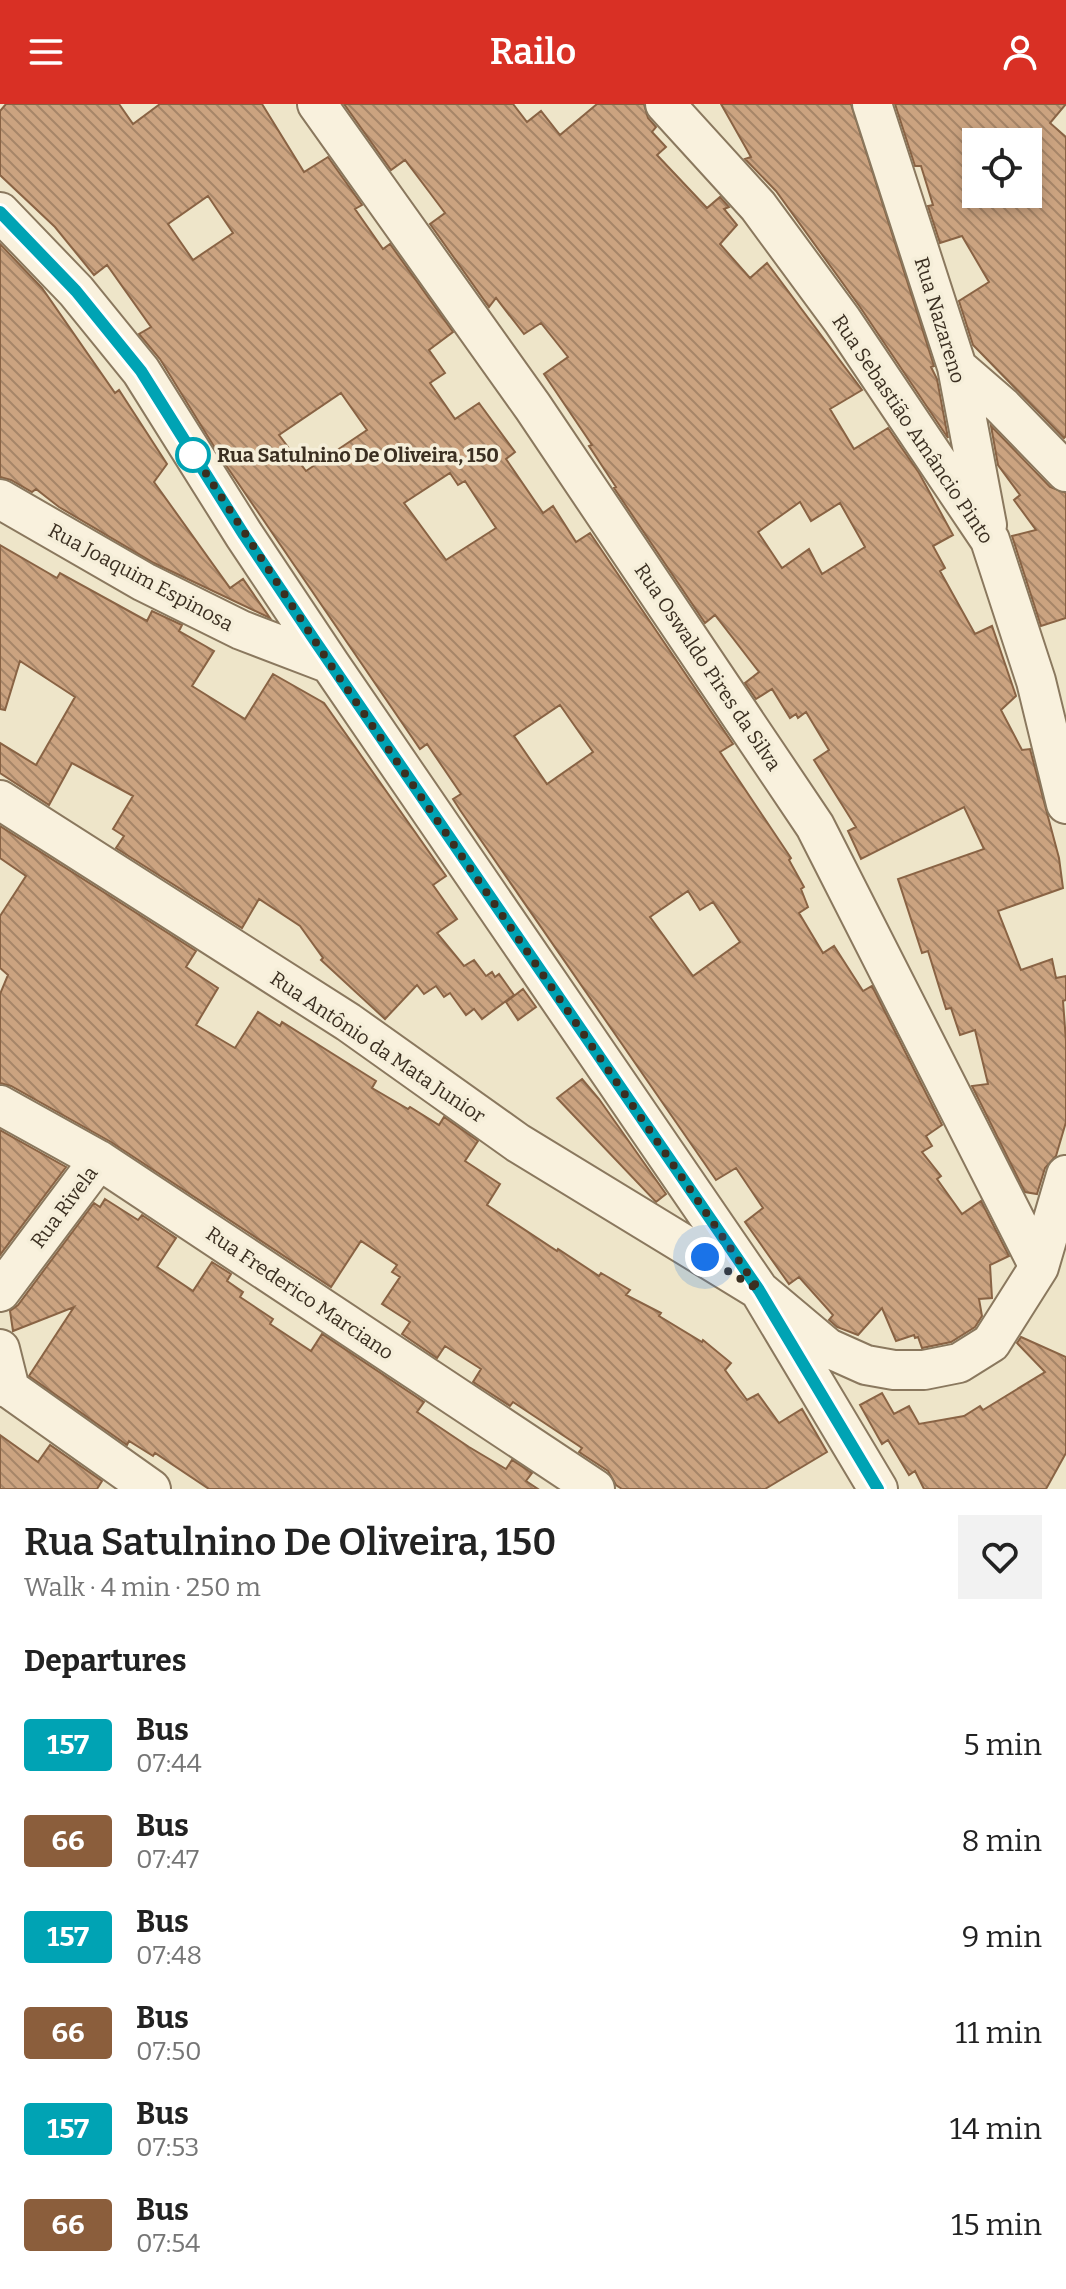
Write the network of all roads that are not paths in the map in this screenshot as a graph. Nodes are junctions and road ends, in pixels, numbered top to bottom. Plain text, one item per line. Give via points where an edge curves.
1 (317, 104) edge
2 (665, 104) edge
3 (872, 104) edge
4 (0, 212) edge
5 (957, 367) junction
6 (1066, 472) edge
7 (0, 499) edge
8 (990, 540) junction
9 (330, 664) junction
10 (0, 800) edge
11 (1066, 804) edge
12 (0, 1105) edge
13 (99, 1160) junction
14 (1066, 1175) edge
15 (1039, 1267) junction
16 (759, 1290) junction
17 (0, 1292) edge
18 (0, 1349) edge
19 (5, 1387) edge
20 (151, 1489) edge
21 (595, 1489) edge
22 (878, 1489) edge

1 - 15 street, Rua Oswaldo Pires da Silva via 533,407 815,826
2 - 8 street, Rua Sebastião Amâncio Pinto via 768,219
3 - 5 street, Rua Nazareno
4 - 9 street via 76,291 141,371
5 - 6 street
5 - 8 street, Rua Nazareno
7 - 9 street, Rua Joaquim Espinosa via 171,596
8 - 11 street, Rua Sebastião Amâncio Pinto via 1036,681
9 - 16 street
10 - 16 street, Rua Antônio da Mata Junior via 348,1022 518,1143
12 - 13 street, Rua Frederico Marciano
13 - 17 street, Rua Rivela
13 - 21 street, Rua Frederico Marciano
14 - 15 street
15 - 16 street via 991,1343 959,1363 924,1370 866,1365 828,1348
16 - 22 street
18 - 19 street
19 - 20 street

